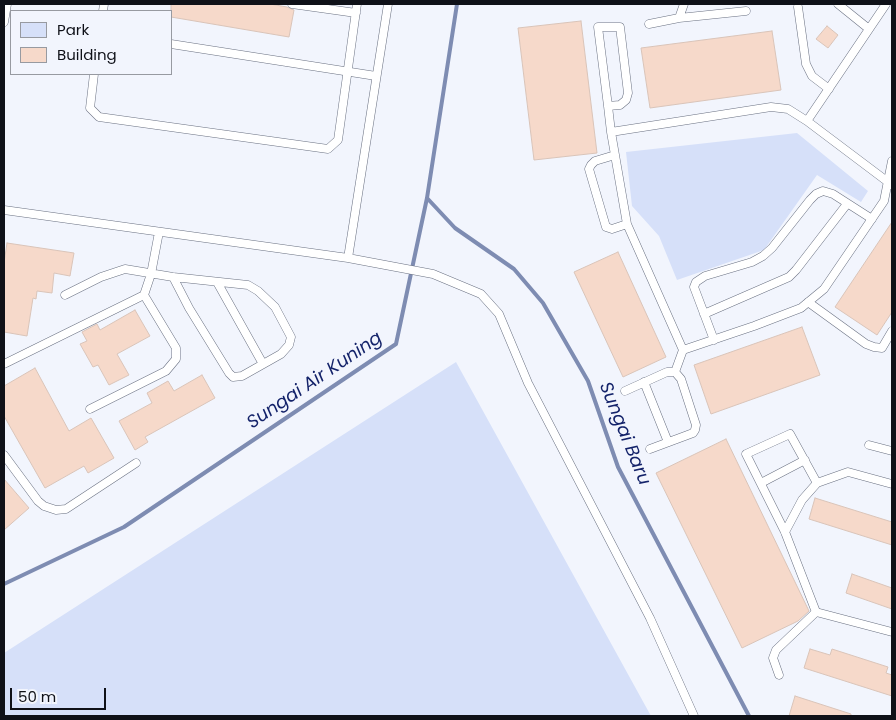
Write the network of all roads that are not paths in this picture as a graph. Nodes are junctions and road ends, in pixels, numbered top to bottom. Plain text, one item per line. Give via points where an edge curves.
1 (7, 4) edge
2 (292, 4) edge
3 (357, 4) edge
4 (388, 4) edge
5 (684, 4) edge
6 (838, 4) edge
7 (886, 4) edge
8 (798, 7) dead end
9 (746, 11) dead end
10 (356, 13) junction
11 (679, 18) junction
12 (4, 22) edge
13 (649, 24) dead end
14 (870, 29) junction
15 (172, 44) edge
16 (347, 71) junction
17 (94, 75) edge
18 (376, 76) junction
19 (829, 89) junction
20 (608, 106) junction
21 (808, 121) junction
22 (611, 132) junction
23 (615, 155) junction
24 (892, 161) edge
25 (890, 184) edge
26 (847, 204) junction
27 (4, 210) edge
28 (872, 219) junction
29 (627, 224) junction
30 (159, 232) junction
31 (348, 258) junction
32 (151, 274) junction
33 (173, 277) junction
34 (217, 282) junction
35 (65, 295) dead end
36 (144, 295) junction
37 (808, 302) junction
38 (704, 314) junction
39 (892, 330) edge
40 (714, 340) junction
41 (683, 350) junction
42 (4, 364) edge
43 (263, 364) junction
44 (674, 372) junction
45 (644, 382) junction
46 (625, 391) dead end
47 (90, 409) dead end
48 (668, 442) junction
49 (870, 445) dead end
50 (650, 449) dead end
51 (892, 451) edge
52 (4, 455) edge
53 (805, 460) junction
54 (136, 463) dead end
55 (761, 482) junction
56 (817, 483) junction
57 (892, 484) edge
58 (786, 532) junction
59 (816, 612) junction
60 (892, 632) edge
61 (779, 675) dead end
62 (694, 716) edge

1 - 12 lane
2 - 10 lane
3 - 10 lane
4 - 18 lane
5 - 11 lane
6 - 14 lane
7 - 14 lane
8 - 19 lane via 806,64 812,76
9 - 11 lane
10 - 16 lane
11 - 13 lane
14 - 19 lane
15 - 16 lane
16 - 17 lane via 338,140 328,148 99,117 90,108
16 - 18 lane
18 - 31 lane
19 - 21 lane
20 - 20 lane via 620,105 628,93 620,27 598,27
20 - 22 lane
21 - 22 lane via 788,109 771,107
21 - 25 lane
22 - 23 lane
23 - 29 lane
23 - 29 lane via 595,162 589,169 606,227 612,229
24 - 25 lane
25 - 28 lane
26 - 28 lane
26 - 38 lane via 789,277
26 - 38 lane via 833,194 823,191 816,194 763,256 696,282 694,287
27 - 30 lane
28 - 37 lane via 824,289
29 - 41 lane
30 - 31 lane
30 - 32 lane
31 - 62 lane via 433,274 481,294 499,314 528,383 650,618
32 - 33 lane
32 - 35 lane via 130,269 117,270
32 - 36 lane
33 - 34 lane
33 - 43 lane via 229,374 242,376
34 - 43 lane
34 - 43 lane via 248,285 275,307 291,337 289,346 281,354
36 - 42 lane
36 - 47 lane via 176,348 176,359 166,371
37 - 39 lane via 874,347 882,348
37 - 40 lane via 793,311
38 - 40 lane
40 - 41 lane
41 - 44 lane
44 - 45 lane
44 - 48 lane via 681,379 696,425 693,432
45 - 46 lane
45 - 48 lane
48 - 50 lane
49 - 51 lane
52 - 54 lane via 38,500 56,510 66,509
53 - 55 lane
53 - 55 lane via 790,434 746,454
53 - 56 lane
55 - 58 lane
56 - 57 lane via 848,472
56 - 58 lane via 802,500
58 - 59 lane
59 - 60 lane
59 - 61 lane via 776,650 773,658

